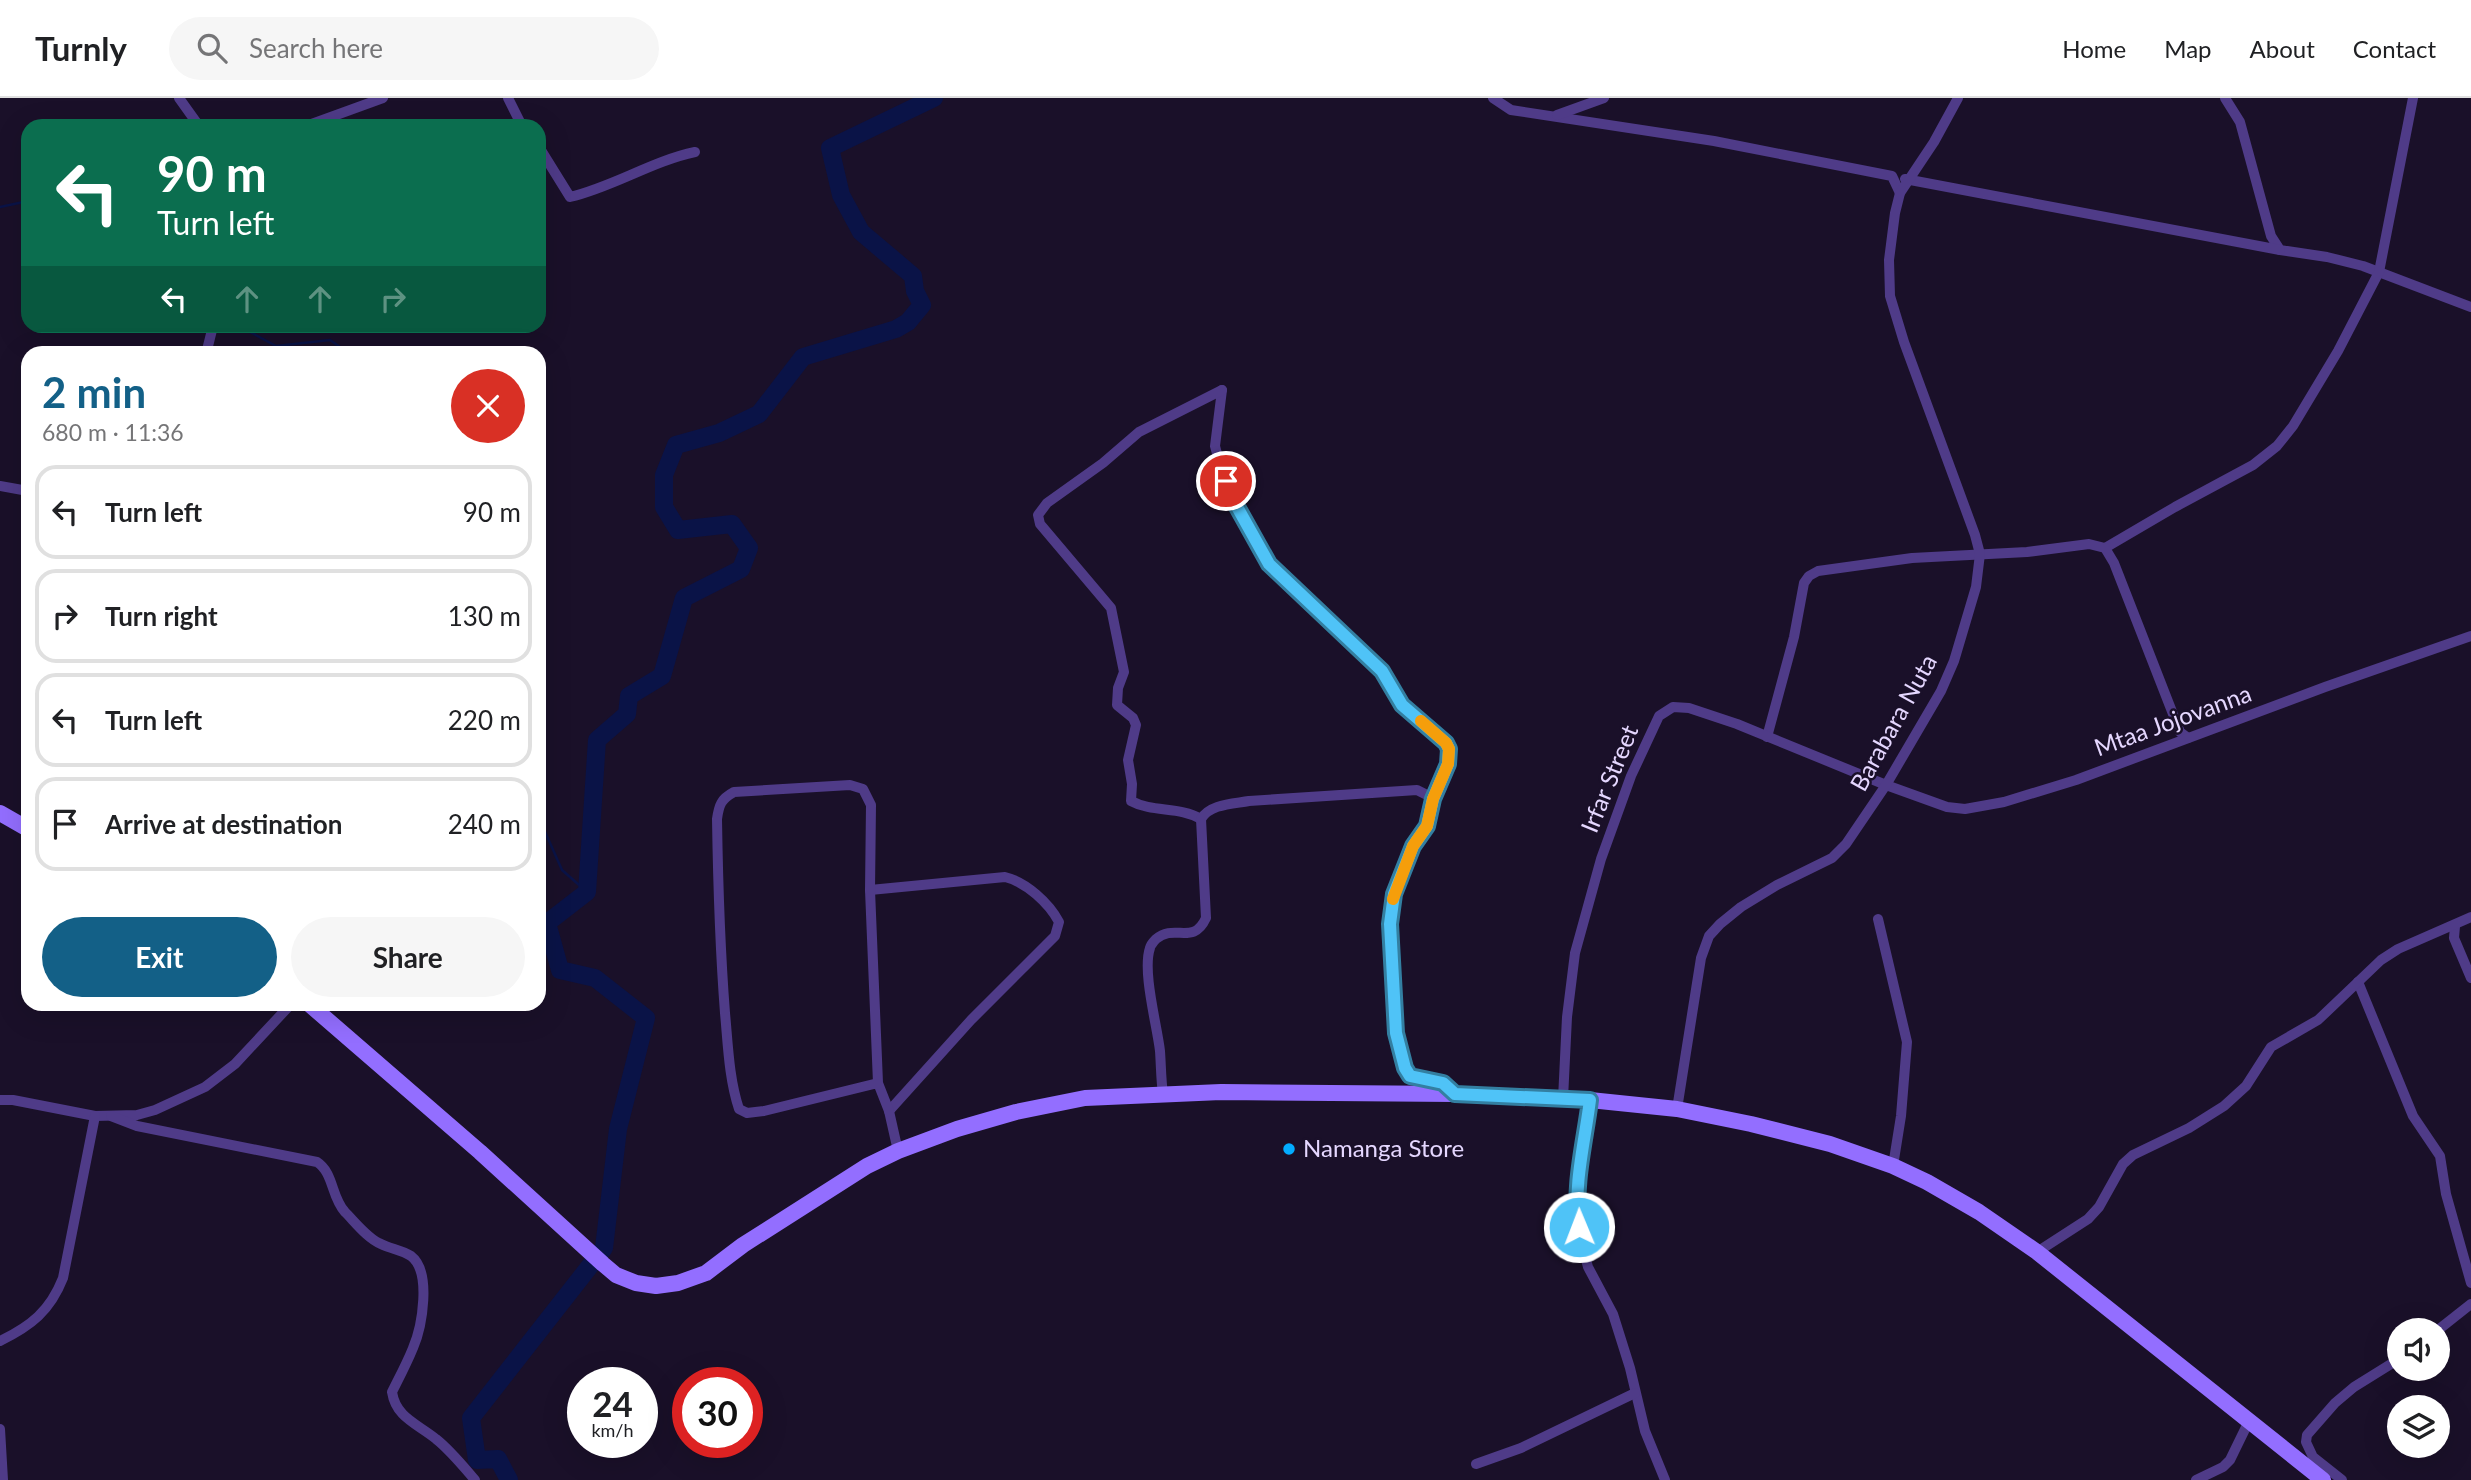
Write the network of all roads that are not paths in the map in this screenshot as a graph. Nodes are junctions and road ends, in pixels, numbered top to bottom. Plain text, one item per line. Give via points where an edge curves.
1 (179, 98) edge
2 (383, 98) edge
3 (508, 98) edge
4 (1493, 98) edge
5 (1604, 98) edge
6 (1958, 98) edge
7 (2225, 98) edge
8 (2413, 98) edge
9 (1556, 115) junction
10 (194, 119) edge
11 (325, 119) edge
12 (518, 119) edge
13 (695, 152) dead end
14 (546, 158) edge
15 (1892, 176) junction
16 (1910, 180) junction
17 (1900, 193) junction
18 (2280, 250) junction
19 (2379, 272) junction
20 (2471, 307) edge
21 (0, 485) edge
22 (21, 490) edge
23 (2105, 548) junction
24 (1980, 554) junction
25 (2471, 636) edge
26 (1767, 737) junction
27 (2188, 738) junction
28 (1886, 785) junction
29 (1433, 799) junction
30 (0, 813) edge
31 (1201, 818) junction
32 (21, 825) edge
33 (870, 890) junction
34 (2471, 917) edge
35 (1878, 919) dead end
36 (2455, 926) junction
37 (2471, 978) edge
38 (2358, 982) junction
39 (284, 1011) edge
40 (317, 1011) edge
41 (878, 1083) junction
42 (1163, 1094) junction
43 (1455, 1094) junction
44 (1563, 1099) junction
45 (0, 1100) edge
46 (1590, 1100) junction
47 (1677, 1109) junction
48 (889, 1111) junction
49 (95, 1116) junction
50 (111, 1116) junction
51 (898, 1151) junction
52 (1893, 1166) junction
53 (2037, 1252) junction
54 (2471, 1283) edge
55 (2470, 1306) edge
56 (2450, 1321) edge
57 (0, 1341) edge
58 (2387, 1366) edge
59 (1635, 1393) junction
60 (2249, 1421) junction
61 (0, 1429) edge
62 (1476, 1464) dead end
63 (3, 1480) edge
64 (475, 1480) edge
65 (1665, 1480) edge
66 (2196, 1480) edge
67 (2323, 1480) edge
68 (2342, 1480) edge

1 - 10 street
2 - 11 street
3 - 12 street
4 - 9 street via 1511,110
5 - 9 street
6 - 16 street, Barabara Nuta
7 - 18 street via 2240,122 2271,236
8 - 19 street
9 - 15 street
13 - 14 street via 570,197
15 - 16 street
15 - 17 street
16 - 17 street, Barabara Nuta
16 - 18 street
17 - 24 street, Barabara Nuta via 1889,260 1890,296
18 - 19 street
19 - 20 street
19 - 23 street via 2338,351 2277,446 2253,465
21 - 22 street
23 - 24 street via 2088,544
23 - 27 street via 2115,563 2180,732
24 - 26 street via 1912,558 1818,571 1810,576 1804,583
24 - 28 street, Barabara Nuta via 1976,587 1954,661
25 - 27 street, Mtaa Jojovanna
26 - 28 street, Irfar Street
26 - 44 street, Irfar Street via 1689,708 1673,707 1659,716 1601,859 1575,953
27 - 28 street, Mtaa Jojovanna via 2064,783 1965,809
28 - 47 street, Barabara Nuta via 1832,858 1741,907 1709,936 1701,958
29 - 31 street via 1417,790 1249,801 1206,811
29 - 31 street via 1448,764 1446,743 1402,705 1382,671 1269,564 1231,496 1215,446 1222,390 1139,432 1047,503 1038,515 1040,524 1111,608 1124,672 1117,705 1136,725 1128,760 1131,801
29 - 43 street via 1427,826 1413,846 1394,894 1390,924 1396,1033 1410,1076 1443,1083
30 - 32 main road
31 - 42 street via 1206,918 1201,929 1166,933 1150,947 1148,968
33 - 41 street
33 - 41 street via 872,805 863,789 850,785 734,792 719,804 719,941 728,1049 739,1109 764,1111
33 - 48 street via 1005,877 1024,884 1059,922 1055,936
34 - 36 street
35 - 52 street via 1907,1042
36 - 37 street via 2454,938
36 - 38 street via 2398,949
38 - 53 street via 2318,1020 2271,1047 2246,1086 2224,1106 2133,1155 2088,1219
38 - 54 street via 2413,1116 2440,1156
39 - 50 street via 235,1064 205,1087 155,1110
40 - 51 main road via 587,1251 616,1275 636,1283 678,1283 706,1273 856,1173
41 - 48 street
42 - 43 main road
42 - 51 main road via 1085,1098 1016,1112
43 - 44 main road
44 - 46 main road
45 - 49 street
46 - 47 main road
46 - 59 street via 1579,1184 1579,1227 1588,1267 1623,1342
47 - 52 main road via 1778,1130
48 - 51 street
49 - 50 street
49 - 57 street via 57,1293 40,1317
50 - 64 street via 137,1126 317,1161 323,1166 343,1210 377,1243 419,1263 424,1289 419,1327 392,1392 393,1400 402,1416 437,1440
52 - 53 main road via 1968,1206
53 - 60 main road
55 - 56 street
58 - 68 street via 2335,1403 2307,1435 2313,1457
59 - 62 street via 1521,1448
59 - 65 street
60 - 66 street via 2230,1460
60 - 67 main road
61 - 63 street

